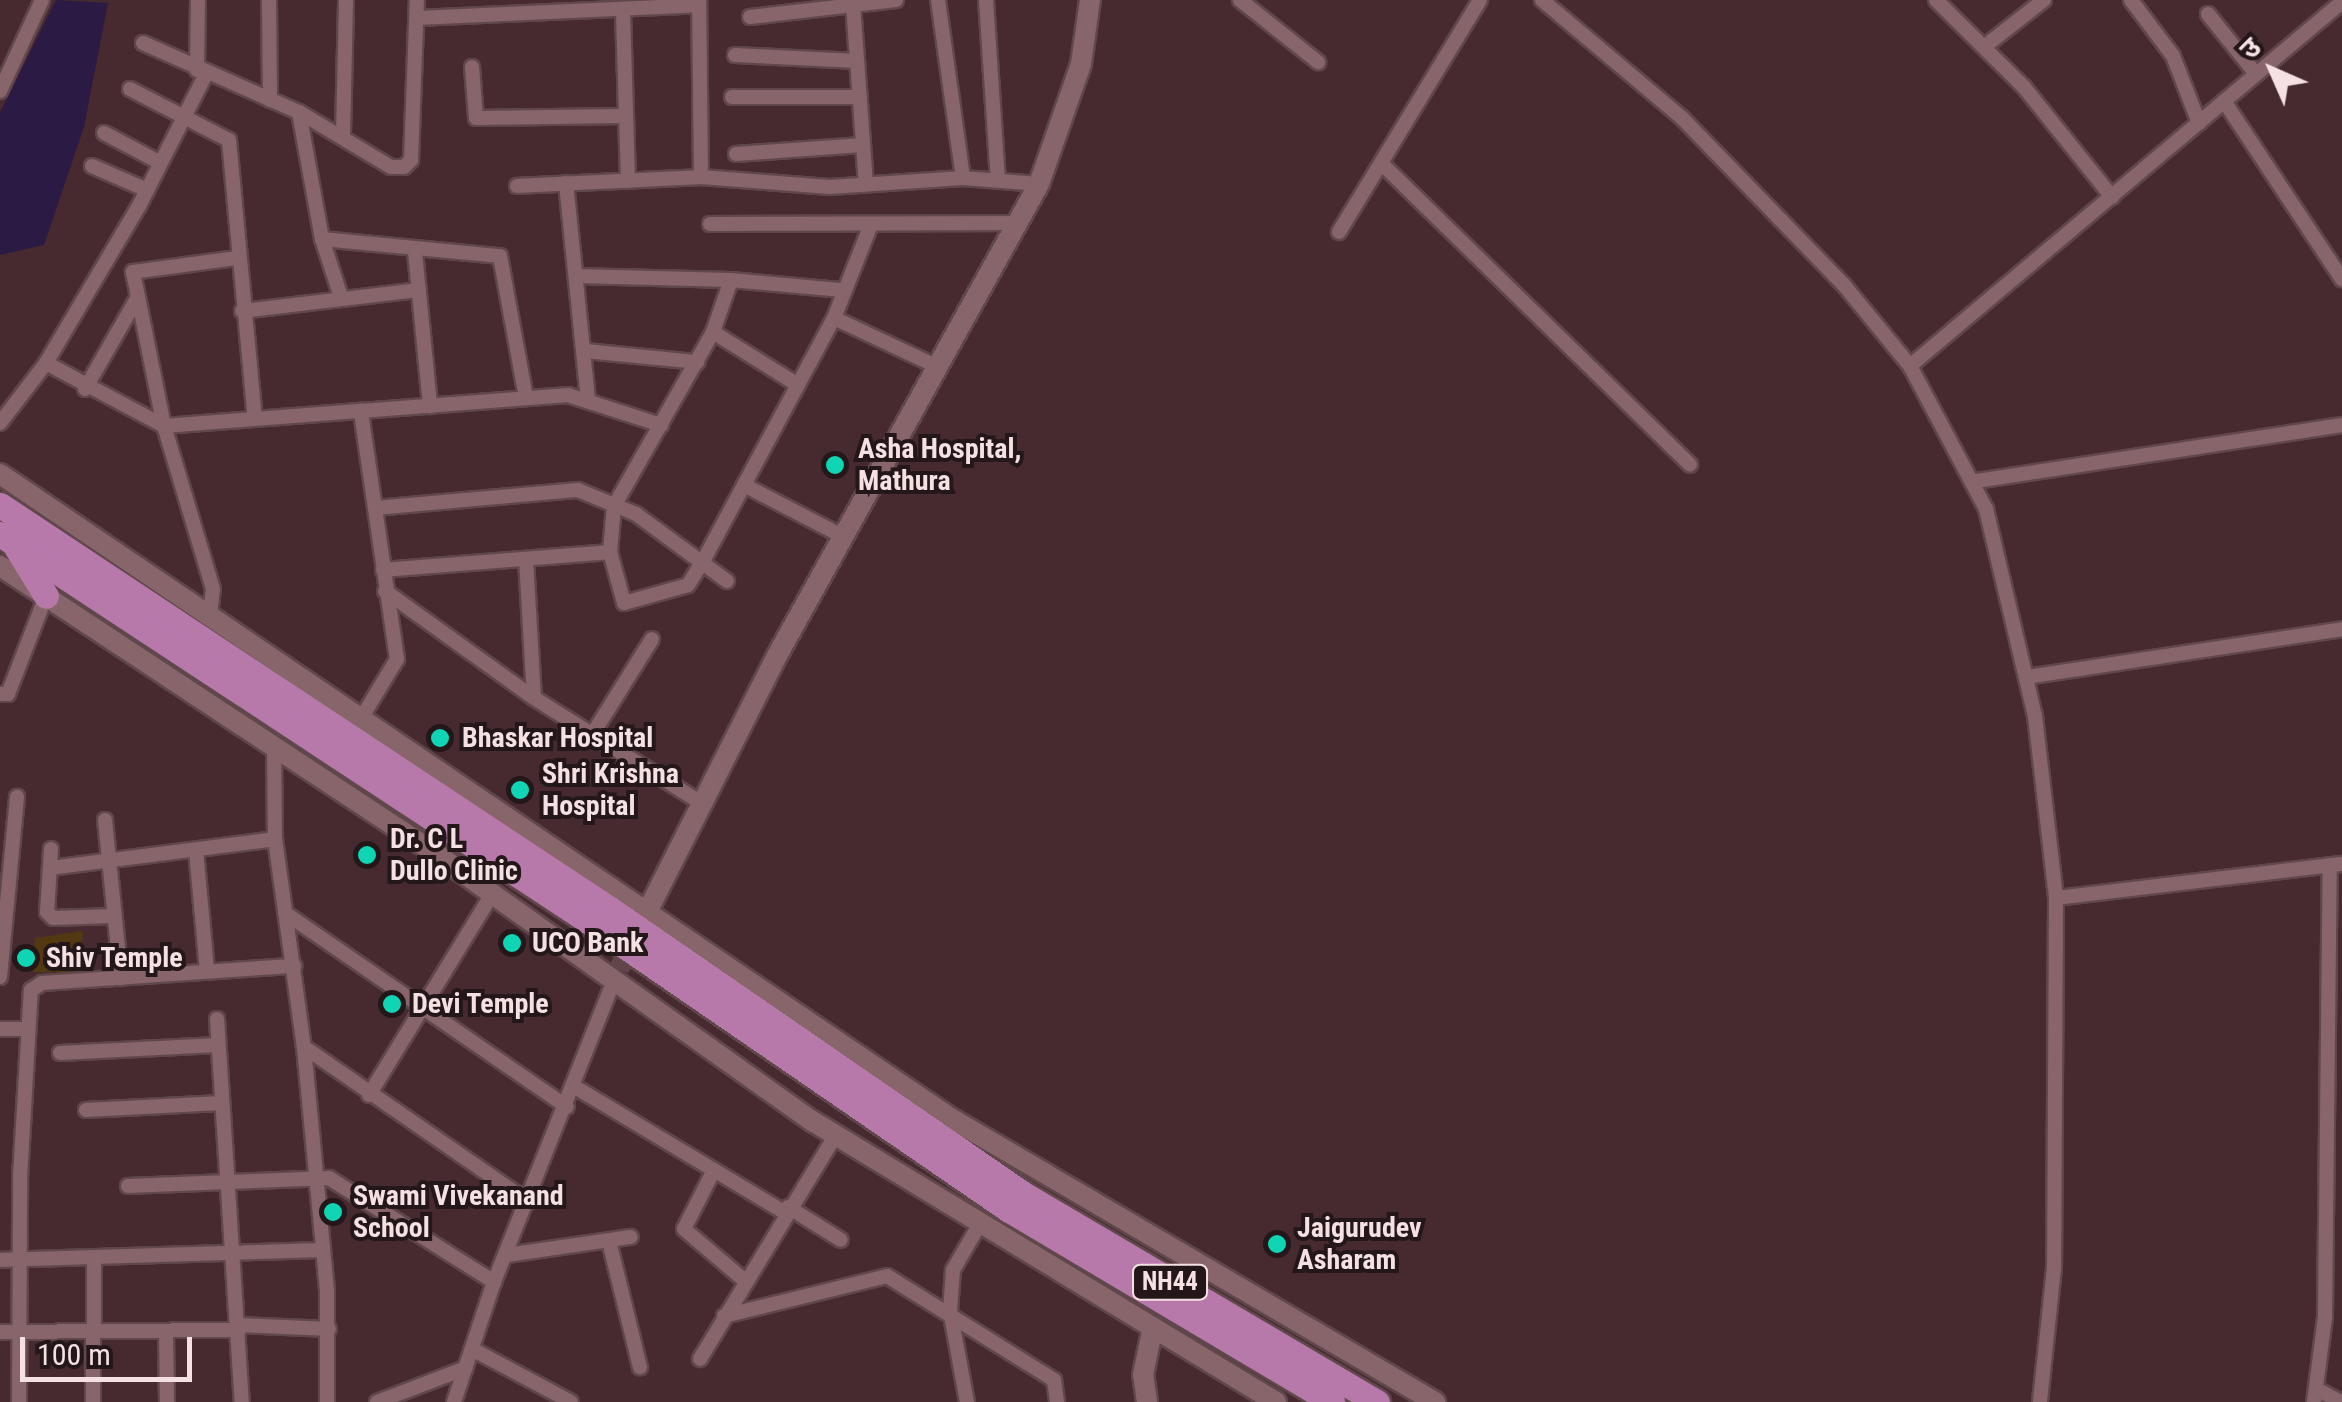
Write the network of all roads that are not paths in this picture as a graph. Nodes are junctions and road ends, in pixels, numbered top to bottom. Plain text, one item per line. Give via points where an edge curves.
1 (42, 0) edge
2 (198, 0) edge
3 (269, 0) edge
4 (346, 0) edge
5 (417, 0) edge
6 (495, 0) edge
7 (896, 0) edge
8 (938, 0) edge
9 (986, 0) edge
10 (1090, 0) edge
11 (1240, 0) edge
12 (1480, 0) edge
13 (1542, 0) edge
14 (1936, 0) edge
15 (2044, 0) edge
16 (2132, 0) edge
17 (699, 2) edge
18 (2342, 2) edge
19 (853, 4) junction
20 (561, 7) edge
21 (623, 12) junction
22 (2208, 14) dead end
23 (750, 17) dead end
24 (417, 18) junction
25 (496, 18) junction
26 (143, 43) dead end
27 (1984, 47) junction
28 (734, 56) dead end
29 (857, 62) junction
30 (1318, 62) dead end
31 (472, 66) dead end
32 (202, 72) junction
33 (2256, 74) junction
34 (130, 89) dead end
35 (0, 90) edge
36 (732, 96) dead end
37 (860, 97) junction
38 (270, 100) junction
39 (2224, 101) junction
40 (299, 112) junction
41 (623, 116) junction
42 (187, 118) junction
43 (2199, 123) junction
44 (104, 133) dead end
45 (343, 134) junction
46 (863, 145) junction
47 (736, 154) dead end
48 (161, 163) junction
49 (1383, 165) junction
50 (92, 166) dead end
51 (701, 178) junction
52 (963, 178) junction
53 (998, 180) junction
54 (628, 181) junction
55 (566, 183) junction
56 (1039, 184) junction
57 (866, 185) junction
58 (517, 186) dead end
59 (147, 190) junction
60 (2112, 196) junction
61 (710, 224) dead end
62 (1020, 224) junction
63 (870, 227) junction
64 (1339, 232) dead end
65 (322, 239) junction
66 (416, 252) junction
67 (236, 258) junction
68 (577, 276) junction
69 (2342, 279) edge
70 (731, 280) junction
71 (419, 290) junction
72 (840, 290) junction
73 (138, 296) junction
74 (340, 297) junction
75 (242, 311) junction
76 (834, 318) junction
77 (713, 332) junction
78 (586, 351) junction
79 (697, 362) junction
80 (46, 363) junction
81 (1910, 366) junction
82 (938, 367) junction
83 (798, 384) junction
84 (85, 390) junction
85 (526, 396) junction
86 (588, 400) junction
87 (430, 406) junction
88 (361, 411) junction
89 (255, 419) junction
90 (0, 423) edge
91 (661, 424) junction
92 (2342, 425) edge
93 (164, 426) junction
94 (1690, 465) dead end
95 (0, 474) edge
96 (1976, 481) junction
97 (744, 485) junction
98 (0, 505) edge
99 (614, 506) junction
100 (375, 508) junction
101 (842, 536) junction
102 (6, 538) edge
103 (610, 552) junction
104 (526, 559) junction
105 (702, 563) junction
106 (0, 566) edge
107 (384, 570) junction
108 (727, 582) dead end
109 (385, 591) junction
110 (46, 596) junction
111 (210, 616) junction
112 (2342, 629) edge
113 (652, 639) dead end
114 (2026, 677) junction
115 (0, 694) edge
116 (534, 698) junction
117 (362, 717) junction
118 (592, 735) junction
119 (274, 746) junction
120 (17, 797) dead end
121 (703, 804) junction
122 (105, 820) dead end
123 (275, 838) junction
124 (51, 848) dead end
125 (196, 850) junction
126 (108, 858) junction
127 (2336, 864) edge
128 (50, 868) junction
129 (492, 894) junction
130 (2056, 898) junction
131 (5, 912) edge
132 (285, 913) junction
133 (646, 913) junction
134 (114, 916) junction
135 (294, 966) junction
136 (207, 970) junction
137 (0, 977) edge
138 (616, 977) junction
139 (121, 978) junction
140 (422, 1010) junction
141 (217, 1019) dead end
142 (0, 1029) edge
143 (24, 1029) junction
144 (2335, 1040) edge
145 (218, 1045) junction
146 (304, 1047) junction
147 (60, 1053) dead end
148 (575, 1087) junction
149 (369, 1095) junction
150 (221, 1103) junction
151 (567, 1108) junction
152 (86, 1110) dead end
153 (835, 1136) junction
154 (714, 1170) junction
155 (313, 1176) junction
156 (226, 1180) junction
157 (128, 1186) dead end
158 (529, 1202) junction
159 (786, 1209) junction
160 (978, 1228) junction
161 (632, 1237) dead end
162 (841, 1240) dead end
163 (609, 1241) junction
164 (323, 1250) junction
165 (507, 1255) junction
166 (230, 1256) junction
167 (94, 1258) junction
168 (0, 1260) edge
169 (21, 1260) junction
170 (744, 1280) junction
171 (494, 1282) junction
172 (950, 1310) junction
173 (724, 1316) junction
174 (239, 1328) junction
175 (328, 1330) junction
176 (166, 1331) junction
177 (1152, 1331) junction
178 (0, 1332) edge
179 (93, 1332) junction
180 (20, 1333) junction
181 (472, 1349) junction
182 (700, 1359) dead end
183 (640, 1367) dead end
184 (466, 1368) junction
185 (2315, 1396) edge
186 (19, 1402) edge
187 (94, 1402) edge
188 (167, 1402) edge
189 (242, 1402) edge
190 (327, 1402) edge
191 (377, 1402) edge
192 (454, 1402) edge
193 (571, 1402) edge
194 (967, 1402) edge
195 (1057, 1402) edge
196 (1147, 1402) edge
197 (1276, 1402) edge
198 (1332, 1402) edge
199 (1377, 1402) edge
200 (1436, 1402) edge
201 (2040, 1402) edge
202 (2340, 1402) edge

1 - 35 street
2 - 32 street
3 - 38 street
4 - 45 street
5 - 24 street
6 - 25 street
7 - 19 street
8 - 52 street
9 - 53 street
10 - 56 street via 1081,64
11 - 30 street
12 - 49 street
13 - 81 street via 1708,142 1814,252
14 - 27 street
15 - 27 street
16 - 43 street via 2173,56
17 - 21 street
17 - 51 street
18 - 33 street
19 - 23 street
19 - 29 street
20 - 21 street
20 - 25 street
21 - 41 street
22 - 33 street
24 - 25 street
24 - 45 street via 411,160 391,167
26 - 32 street
27 - 60 street
28 - 29 street
29 - 37 street
31 - 41 street via 476,118
32 - 38 street
32 - 42 street
33 - 39 street
34 - 42 street
36 - 37 street
37 - 46 street
38 - 40 street
39 - 43 street
39 - 69 street
40 - 45 street
40 - 65 street
41 - 54 street
42 - 48 street
42 - 67 street via 229,140
43 - 60 street
44 - 48 street
46 - 47 street
46 - 57 street
48 - 59 street
49 - 64 street
49 - 94 street
50 - 59 street
51 - 54 street
51 - 57 street
52 - 53 street
52 - 57 street
53 - 56 street
54 - 55 street
55 - 58 street
55 - 68 street
56 - 62 street
59 - 80 street
60 - 81 street
61 - 63 street
62 - 63 street
62 - 82 street
63 - 72 street via 854,277
65 - 66 street
65 - 74 street
66 - 71 street
66 - 85 street via 500,256
67 - 73 street via 132,272
67 - 75 street
68 - 70 street
68 - 78 street
70 - 72 street
70 - 77 street
71 - 74 street
71 - 87 street
72 - 76 street
73 - 84 street
73 - 93 street
74 - 75 street
75 - 89 street
76 - 82 street
76 - 83 street
77 - 79 street
77 - 83 street
78 - 79 street
78 - 86 street
79 - 91 street
80 - 84 street
80 - 90 street
81 - 96 street
82 - 101 street
83 - 97 street
84 - 93 street
85 - 86 street
85 - 87 street
86 - 91 street
87 - 88 street
88 - 89 street
88 - 100 street
89 - 93 street
91 - 99 street
92 - 96 street
93 - 111 street via 213,588
95 - 111 street
96 - 114 street
97 - 101 street
97 - 105 street
98 - 199 highway, NH44 via 610,909 1035,1201
99 - 100 street via 578,490 552,490
99 - 103 street
99 - 105 street via 636,514
100 - 107 street
101 - 121 street
102 - 110 highway
102 - 198 highway, NH44 via 588,921 1008,1210
103 - 104 street
103 - 105 street via 624,603 688,585
104 - 107 street
104 - 116 street
105 - 108 street
106 - 110 street
107 - 109 street
109 - 116 street
109 - 117 street via 397,659
110 - 115 street via 8,694
110 - 119 street
111 - 117 street
112 - 114 street
113 - 118 street
114 - 130 street
116 - 118 street
117 - 133 street
118 - 121 street
119 - 123 street
119 - 129 street
120 - 131 street
121 - 133 street
122 - 126 street
123 - 125 street
123 - 132 street
124 - 128 street
125 - 126 street
125 - 136 street
126 - 128 street
126 - 134 street
127 - 130 street
127 - 144 street
128 - 134 street via 52,918
129 - 138 street
129 - 140 street
130 - 201 street via 2054,1268
131 - 137 street
132 - 135 street
132 - 140 street
133 - 200 street via 952,1119
134 - 139 street
135 - 136 street
135 - 146 street
136 - 139 street
138 - 148 street
138 - 153 street
139 - 143 street via 34,986
140 - 149 street
140 - 151 street
141 - 145 street
142 - 143 street
143 - 169 street
144 - 185 street
145 - 147 street
145 - 150 street
146 - 149 street
146 - 155 street
148 - 151 street
148 - 154 street
149 - 158 street
150 - 152 street
150 - 156 street
151 - 158 street
153 - 159 street
153 - 160 street
154 - 159 street
154 - 170 street via 684,1229
155 - 156 street
155 - 164 street
155 - 171 street via 340,1182
156 - 157 street
156 - 166 street
158 - 165 street
159 - 162 street
159 - 170 street
160 - 172 street via 953,1270
160 - 177 street
161 - 163 street
163 - 165 street
163 - 183 street
164 - 166 street
164 - 175 street
165 - 171 street
166 - 167 street
166 - 174 street
167 - 169 street
167 - 179 street
168 - 169 street
169 - 180 street
170 - 173 street
171 - 181 street
172 - 173 street via 888,1276
172 - 194 street
172 - 195 street via 1054,1380
173 - 182 street
174 - 175 street
174 - 176 street
174 - 189 street
175 - 190 street
176 - 179 street
176 - 188 street
177 - 196 street via 1142,1375
177 - 197 street
178 - 180 street
179 - 180 street
179 - 187 street
180 - 186 street
181 - 184 street
181 - 193 street
184 - 191 street
184 - 192 street
185 - 202 street

